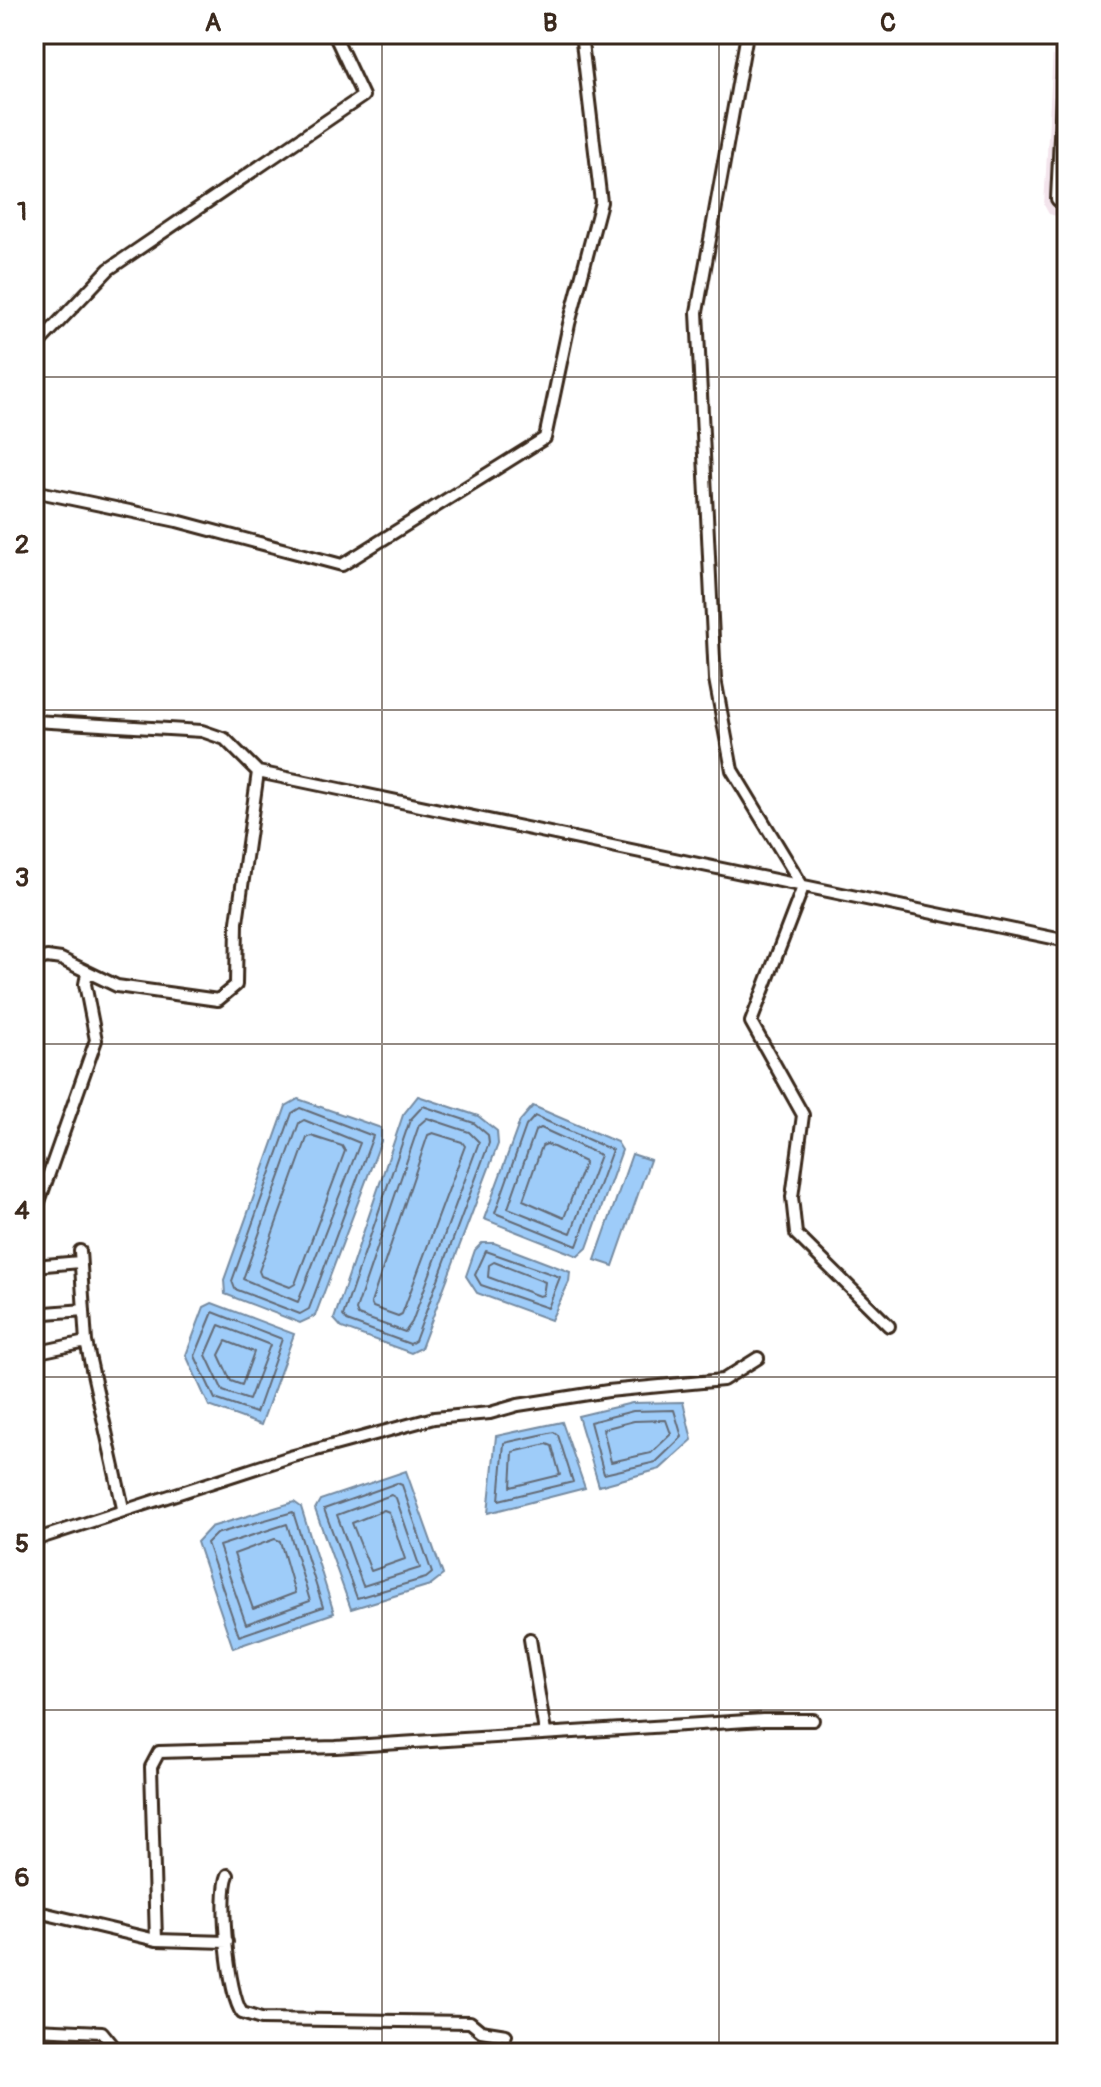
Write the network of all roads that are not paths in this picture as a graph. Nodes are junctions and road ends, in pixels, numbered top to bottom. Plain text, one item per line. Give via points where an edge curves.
1 (334, 34) edge
2 (581, 34) edge
3 (747, 34) edge
4 (1065, 34) edge
5 (1067, 209) edge
6 (34, 348) edge
7 (34, 491) edge
8 (34, 721) edge
9 (258, 772) junction
10 (803, 887) junction
11 (1067, 941) edge
12 (34, 961) edge
13 (87, 974) junction
14 (34, 1216) edge
15 (34, 1266) edge
16 (84, 1310) junction
17 (34, 1314) edge
18 (889, 1326) dead end
19 (86, 1342) junction
20 (34, 1353) edge
21 (758, 1358) dead end
22 (123, 1508) junction
23 (34, 1540) edge
24 (530, 1639) dead end
25 (813, 1720) dead end
26 (545, 1732) junction
27 (228, 1875) dead end
28 (34, 1911) edge
29 (156, 1940) junction
30 (227, 1942) junction
31 (34, 2029) edge
32 (506, 2035) dead end
33 (119, 2053) edge

1 - 6 street via 363,96 109,269
2 - 7 street via 601,202 545,438 342,565 177,521
3 - 10 street via 697,312 715,679 732,770
4 - 5 street via 1057,199
8 - 9 street via 202,731 225,739
9 - 10 street
9 - 13 street via 237,922 236,985 218,1000 117,986
10 - 11 street
10 - 18 street via 751,1022 803,1115 792,1197 796,1234
12 - 13 street via 61,959
13 - 14 street via 96,1040
15 - 16 street via 80,1257
16 - 17 street
16 - 19 street
19 - 20 street
19 - 22 street
21 - 22 street via 723,1380 592,1393 434,1418
22 - 23 street
24 - 26 street
25 - 26 street
26 - 29 street via 336,1747 159,1752 151,1767
27 - 30 street
28 - 29 street
29 - 30 street
30 - 32 street via 242,2013 261,2019 470,2022 481,2031
31 - 33 street via 102,2032

